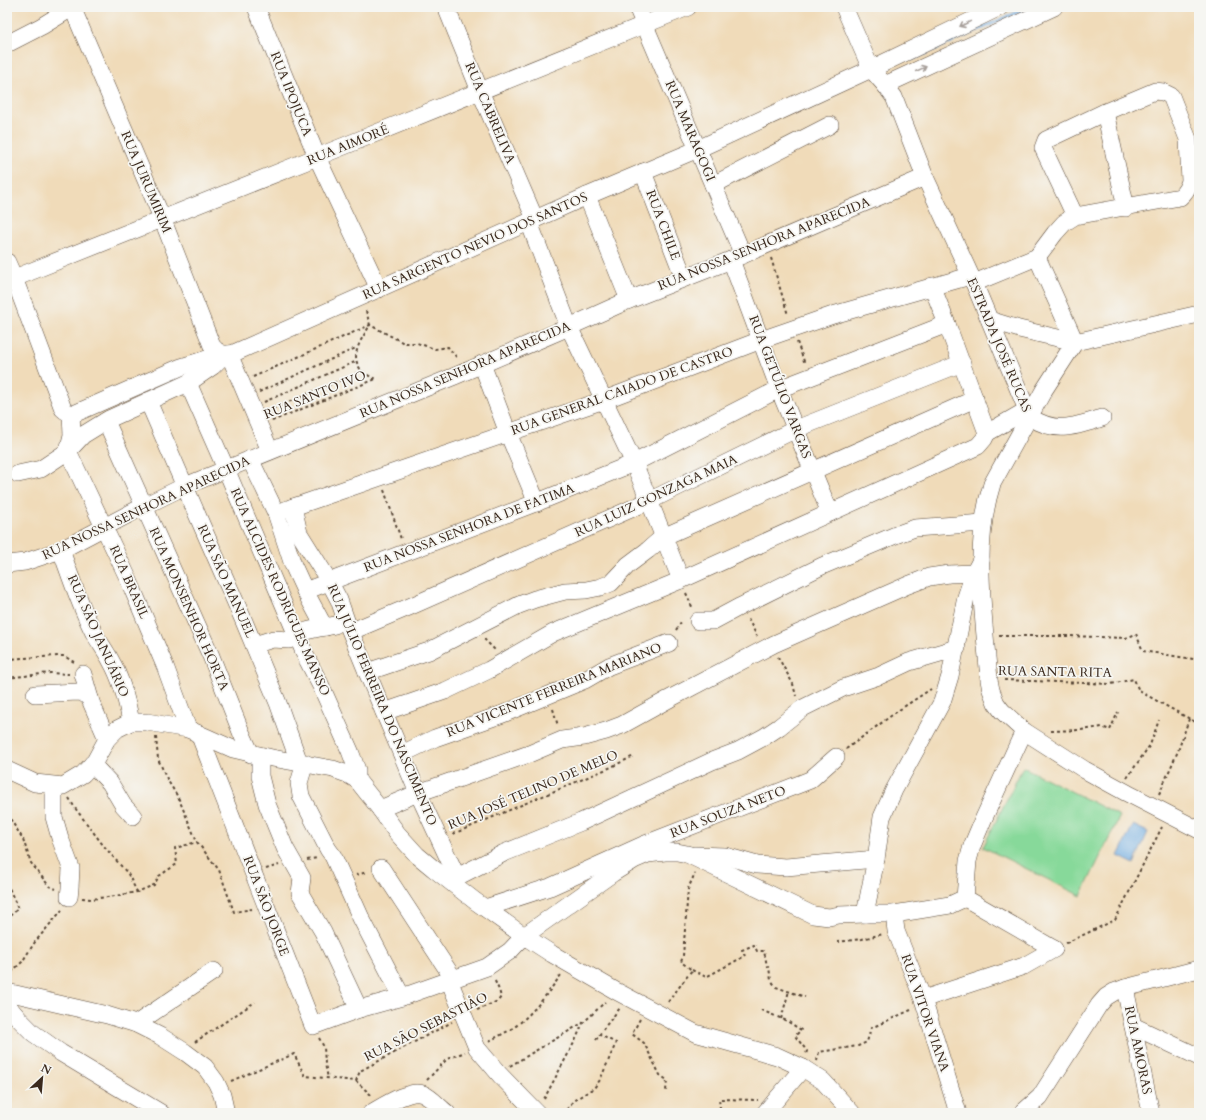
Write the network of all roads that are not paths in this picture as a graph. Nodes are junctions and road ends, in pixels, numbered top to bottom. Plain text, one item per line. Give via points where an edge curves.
1 (72, 7) edge
2 (256, 7) edge
3 (446, 7) edge
4 (638, 7) edge
5 (688, 7) edge
6 (844, 7) edge
7 (1000, 7) edge
8 (1054, 7) edge
9 (645, 25) junction
10 (7, 44) edge
11 (871, 69) junction
12 (885, 85) junction
13 (480, 91) junction
14 (1105, 112) junction
15 (830, 125) dead end
16 (1193, 138) edge
17 (698, 149) junction
18 (317, 157) junction
19 (643, 172) junction
20 (925, 177) junction
21 (713, 184) junction
22 (587, 196) junction
23 (1126, 208) junction
24 (1075, 216) junction
25 (162, 218) junction
26 (532, 221) junction
27 (1037, 257) junction
28 (737, 258) junction
29 (7, 262) edge
30 (684, 278) junction
31 (11, 279) edge
32 (972, 280) junction
33 (932, 286) junction
34 (379, 289) junction
35 (629, 300) junction
36 (1199, 314) edge
37 (990, 320) junction
38 (947, 324) junction
39 (569, 327) junction
40 (761, 340) junction
41 (1075, 342) junction
42 (225, 354) junction
43 (962, 363) junction
44 (482, 364) junction
45 (188, 383) junction
46 (778, 389) junction
47 (975, 399) junction
48 (604, 400) junction
49 (148, 401) junction
50 (73, 413) junction
51 (1028, 413) junction
52 (1102, 418) dead end
53 (106, 421) junction
54 (796, 429) junction
55 (986, 429) junction
56 (508, 433) junction
57 (68, 451) junction
58 (270, 451) junction
59 (250, 459) junction
60 (634, 462) junction
61 (226, 469) junction
62 (813, 471) junction
63 (18, 474) dead end
64 (185, 486) junction
65 (537, 502) junction
66 (649, 502) junction
67 (144, 506) junction
68 (293, 507) junction
69 (276, 513) junction
70 (830, 513) junction
71 (983, 523) junction
72 (104, 528) junction
73 (663, 537) junction
74 (61, 550) junction
75 (7, 564) edge
76 (977, 566) junction
77 (681, 580) junction
78 (329, 581) junction
79 (304, 591) junction
80 (698, 621) road end
81 (326, 627) junction
82 (349, 627) junction
83 (296, 634) junction
84 (668, 643) road end
85 (254, 645) junction
86 (956, 648) junction
87 (367, 672) junction
88 (83, 674) road end
89 (35, 694) dead end
90 (90, 698) junction
91 (384, 712) junction
92 (131, 722) junction
93 (194, 731) junction
94 (1024, 731) junction
95 (107, 739) junction
96 (402, 754) junction
97 (256, 755) junction
98 (836, 757) road end
99 (302, 763) junction
100 (92, 764) junction
101 (7, 770) edge
102 (357, 780) junction
103 (58, 786) junction
104 (418, 793) junction
105 (380, 810) junction
106 (133, 816) dead end
107 (1199, 830) edge
108 (694, 858) junction
109 (876, 859) junction
110 (381, 868) road end
111 (455, 880) junction
112 (69, 894) road end
113 (965, 898) junction
114 (485, 908) junction
115 (865, 914) junction
116 (894, 914) junction
117 (524, 936) junction
118 (1199, 969) edge
119 (214, 971) dead end
120 (451, 979) junction
121 (1125, 988) junction
122 (7, 992) edge
123 (402, 997) junction
124 (924, 1001) junction
125 (7, 1005) edge
126 (359, 1009) junction
127 (136, 1024) junction
128 (1133, 1026) junction
129 (1199, 1057) edge
130 (808, 1071) junction
131 (764, 1107) edge
132 (377, 1110) edge
133 (161, 1113) edge
134 (226, 1113) edge
135 (447, 1113) edge
136 (537, 1113) edge
137 (852, 1113) edge
138 (958, 1113) edge
139 (1022, 1113) edge
140 (1151, 1113) edge

1 - 10 street
1 - 25 street, RUA JURUMIRIM
2 - 18 street, RUA IPOJUCA
3 - 13 street, RUA CABRELIVA
4 - 9 street, RUA MARAGOGI
5 - 9 street, RUA AIMORÉ
6 - 11 street, ESTRADA JOSÉ RUCAS
7 -> 11 street, RUA SARGENTO NEVIO DOS SANTOS
12 -> 8 street
9 - 13 street, RUA AIMORÉ
9 - 17 street, RUA MARAGOGI
11 - 12 street, ESTRADA JOSÉ RUCAS
11 - 17 street, RUA SARGENTO NEVIO DOS SANTOS
12 - 20 street, ESTRADA JOSÉ RUCAS via 894,97
13 - 18 street, RUA AIMORÉ
13 - 26 street, RUA CABRELIVA
14 - 16 street via 1155,91 1163,92 1171,96
14 - 23 street
14 - 24 street via 1046,140 1043,145
15 - 21 street
16 - 23 street via 1190,181 1185,192 1180,197
17 - 19 street, RUA SARGENTO NEVIO DOS SANTOS
17 - 21 street, RUA MARAGOGI
18 - 25 street, RUA AIMORÉ
18 - 34 street, RUA IPOJUCA
19 - 22 street, RUA SARGENTO NEVIO DOS SANTOS
19 - 30 street, RUA CHILE
20 - 28 street, RUA NOSSA SENHORA APARECIDA
20 - 32 street, ESTRADA JOSÉ RUCAS
21 - 28 street, RUA MARAGOGI
22 - 26 street, RUA SARGENTO NEVIO DOS SANTOS
22 - 35 street
23 - 24 street
24 - 27 street via 1064,223
25 - 31 street, RUA AIMORÉ
25 - 42 street, RUA JURUMIRIM via 212,346
26 - 34 street, RUA SARGENTO NEVIO DOS SANTOS
26 - 39 street, RUA CABRELIVA
27 - 32 street, RUA GENERAL CAIADO DE CASTRO
27 - 41 street
28 - 30 street, RUA NOSSA SENHORA APARECIDA
28 - 40 street, RUA GETÚLIO VARGAS
29 - 31 street
30 - 35 street, RUA NOSSA SENHORA APARECIDA
31 - 50 street via 63,409
32 - 33 street, RUA GENERAL CAIADO DE CASTRO
32 - 37 street, ESTRADA JOSÉ RUCAS
33 - 38 street
33 - 40 street, RUA GENERAL CAIADO DE CASTRO via 833,315
34 - 42 street, RUA SARGENTO NEVIO DOS SANTOS via 234,353
35 - 39 street, RUA NOSSA SENHORA APARECIDA
36 - 41 street
37 - 41 street
37 - 51 street, ESTRADA JOSÉ RUCAS
38 - 43 street
38 - 46 street, RUA NOSSA SENHORA DE FATIMA
39 - 44 street, RUA NOSSA SENHORA APARECIDA
39 - 48 street, RUA CABRELIVA
40 - 46 street, RUA GETÚLIO VARGAS
40 - 48 street, RUA GENERAL CAIADO DE CASTRO
41 - 51 street
42 - 45 street via 213,366
42 - 50 street, RUA SARGENTO NEVIO DOS SANTOS via 181,367
42 - 58 street, RUA JURUMIRIM via 241,382
43 - 47 street
43 - 54 street, RUA LUIZ GONZAGA MAIA
44 - 56 street
44 - 58 street, RUA NOSSA SENHORA APARECIDA
45 - 49 street
45 - 61 street, RUA ALCIDES RODRIGUES MANSO
46 - 54 street, RUA GETÚLIO VARGAS
46 - 60 street, RUA NOSSA SENHORA DE FATIMA
47 - 55 street
47 - 62 street
48 - 56 street, RUA GENERAL CAIADO DE CASTRO
48 - 60 street, RUA CABRELIVA
49 - 53 street
49 - 64 street, RUA SÃO MANUEL
50 - 57 street
51 - 52 street via 1054,428 1074,427
51 - 55 street
51 - 71 street, ESTRADA JOSÉ RUCAS via 992,484
53 - 57 street via 83,435
53 - 67 street, RUA MONSENHOR HORTA
54 - 62 street, RUA GETÚLIO VARGAS
54 - 66 street, RUA LUIZ GONZAGA MAIA
55 - 70 street via 984,439 978,446
56 - 65 street
56 - 68 street, RUA GENERAL CAIADO DE CASTRO
57 - 63 street via 40,469
57 - 72 street, RUA BRASIL
58 - 59 street, RUA NOSSA SENHORA APARECIDA
59 - 61 street, RUA NOSSA SENHORA APARECIDA
59 - 69 street
60 - 65 street, RUA NOSSA SENHORA DE FATIMA
60 - 66 street, RUA CABRELIVA
61 - 64 street, RUA NOSSA SENHORA APARECIDA
61 - 83 street, RUA ALCIDES RODRIGUES MANSO
62 - 70 street, RUA GETÚLIO VARGAS
62 - 73 street
64 - 67 street, RUA NOSSA SENHORA APARECIDA
64 - 85 street, RUA SÃO MANUEL
65 - 78 street, RUA NOSSA SENHORA DE FATIMA
66 - 73 street, RUA CABRELIVA
66 - 82 street, RUA LUIZ GONZAGA MAIA via 409,607
67 - 72 street, RUA NOSSA SENHORA APARECIDA
67 - 97 street, RUA MONSENHOR HORTA via 211,656 241,732
68 - 69 street, RUA GENERAL CAIADO DE CASTRO
68 - 78 street, RUA JÚLIO FERREIRA DO NASCIMENTO via 299,534
69 - 79 street
70 - 77 street
71 - 76 street, ESTRADA JOSÉ RUCAS
71 - 80 street via 915,528 822,566 713,621
72 - 74 street, RUA NOSSA SENHORA APARECIDA
72 - 93 street, RUA BRASIL
73 - 77 street, RUA CABRELIVA
73 - 87 street via 628,565 611,583 586,590 564,591 519,605 429,651
74 - 75 street, RUA NOSSA SENHORA APARECIDA via 25,562
74 - 92 street, RUA SÃO JANUÁRIO via 94,634 112,661 119,678
76 - 86 street via 966,597
76 - 94 street, ESTRADA JOSÉ RUCAS via 991,690 1002,711
76 - 104 street via 929,577 825,620 768,647 622,725 584,737 562,740 530,754
77 - 91 street via 553,633 489,670 445,691
78 - 79 street, RUA NOSSA SENHORA DE FATIMA
78 - 82 street, RUA JÚLIO FERREIRA DO NASCIMENTO via 340,600
79 - 81 street
81 - 82 street, RUA LUIZ GONZAGA MAIA
81 - 83 street, RUA LUIZ GONZAGA MAIA
82 - 87 street, RUA JÚLIO FERREIRA DO NASCIMENTO
83 - 85 street, RUA LUIZ GONZAGA MAIA via 289,640 273,639
83 - 102 street, RUA ALCIDES RODRIGUES MANSO via 350,751 357,770
84 - 96 street, RUA VICENTE FERREIRA MARIANO via 609,666 585,680 435,738
85 - 99 street, RUA SÃO MANUEL
86 - 109 street via 942,702 882,817
86 - 111 street via 909,662 879,676 843,688 803,708 764,737 738,751 504,853
87 - 91 street, RUA JÚLIO FERREIRA DO NASCIMENTO
88 - 90 street
89 - 90 street via 78,692
90 - 95 street
91 - 96 street, RUA JÚLIO FERREIRA DO NASCIMENTO
92 - 93 street via 155,723
92 - 95 street via 117,729
93 - 97 street via 233,749
93 - 126 street, RUA SÃO JORGE via 267,906 313,1026
94 - 107 street, ESTRADA JOSÉ RUCAS via 1085,770
94 - 113 street via 972,846
95 - 100 street
96 - 104 street, RUA JÚLIO FERREIRA DO NASCIMENTO
97 - 99 street
97 - 126 street via 267,804 284,848 302,878 300,893 323,932
98 - 114 street, RUA SOUZA NETO via 810,780 643,845 550,887
99 - 102 street via 333,769
99 - 123 street via 299,783 301,796
100 - 103 street via 83,774
100 - 106 street via 110,783
101 - 103 street via 35,783
102 - 105 street
103 - 112 street via 54,817 71,868
104 - 105 street
104 - 111 street, RUA JÚLIO FERREIRA DO NASCIMENTO
105 - 111 street via 414,852 434,869
108 - 109 street via 725,856 757,865 786,867
108 - 115 street via 813,915 829,917
108 - 117 street via 665,852 648,854 634,860
109 - 115 street
110 - 120 street
111 - 114 street
113 - 116 street via 950,904
113 - 124 street via 1054,949 1024,966
114 - 117 street
115 - 116 street
116 - 124 street, RUA VITOR VIANA via 896,931
117 - 120 street via 510,951 487,966
117 - 130 street via 622,995 695,1033 777,1056
118 - 121 street
119 - 127 street
120 - 123 street
120 - 136 street via 477,1048
121 - 128 street, RUA AMORAS
121 - 139 street via 1106,997 1099,1005 1040,1097
122 - 127 street
123 - 126 street
124 - 138 street, RUA VITOR VIANA
125 - 133 street via 33,1033 61,1053
127 - 134 street via 183,1050 205,1067 222,1095
128 - 129 street
128 - 140 street, RUA AMORAS
130 - 131 street
130 - 137 street via 823,1081
132 - 135 street via 404,1096 422,1093

